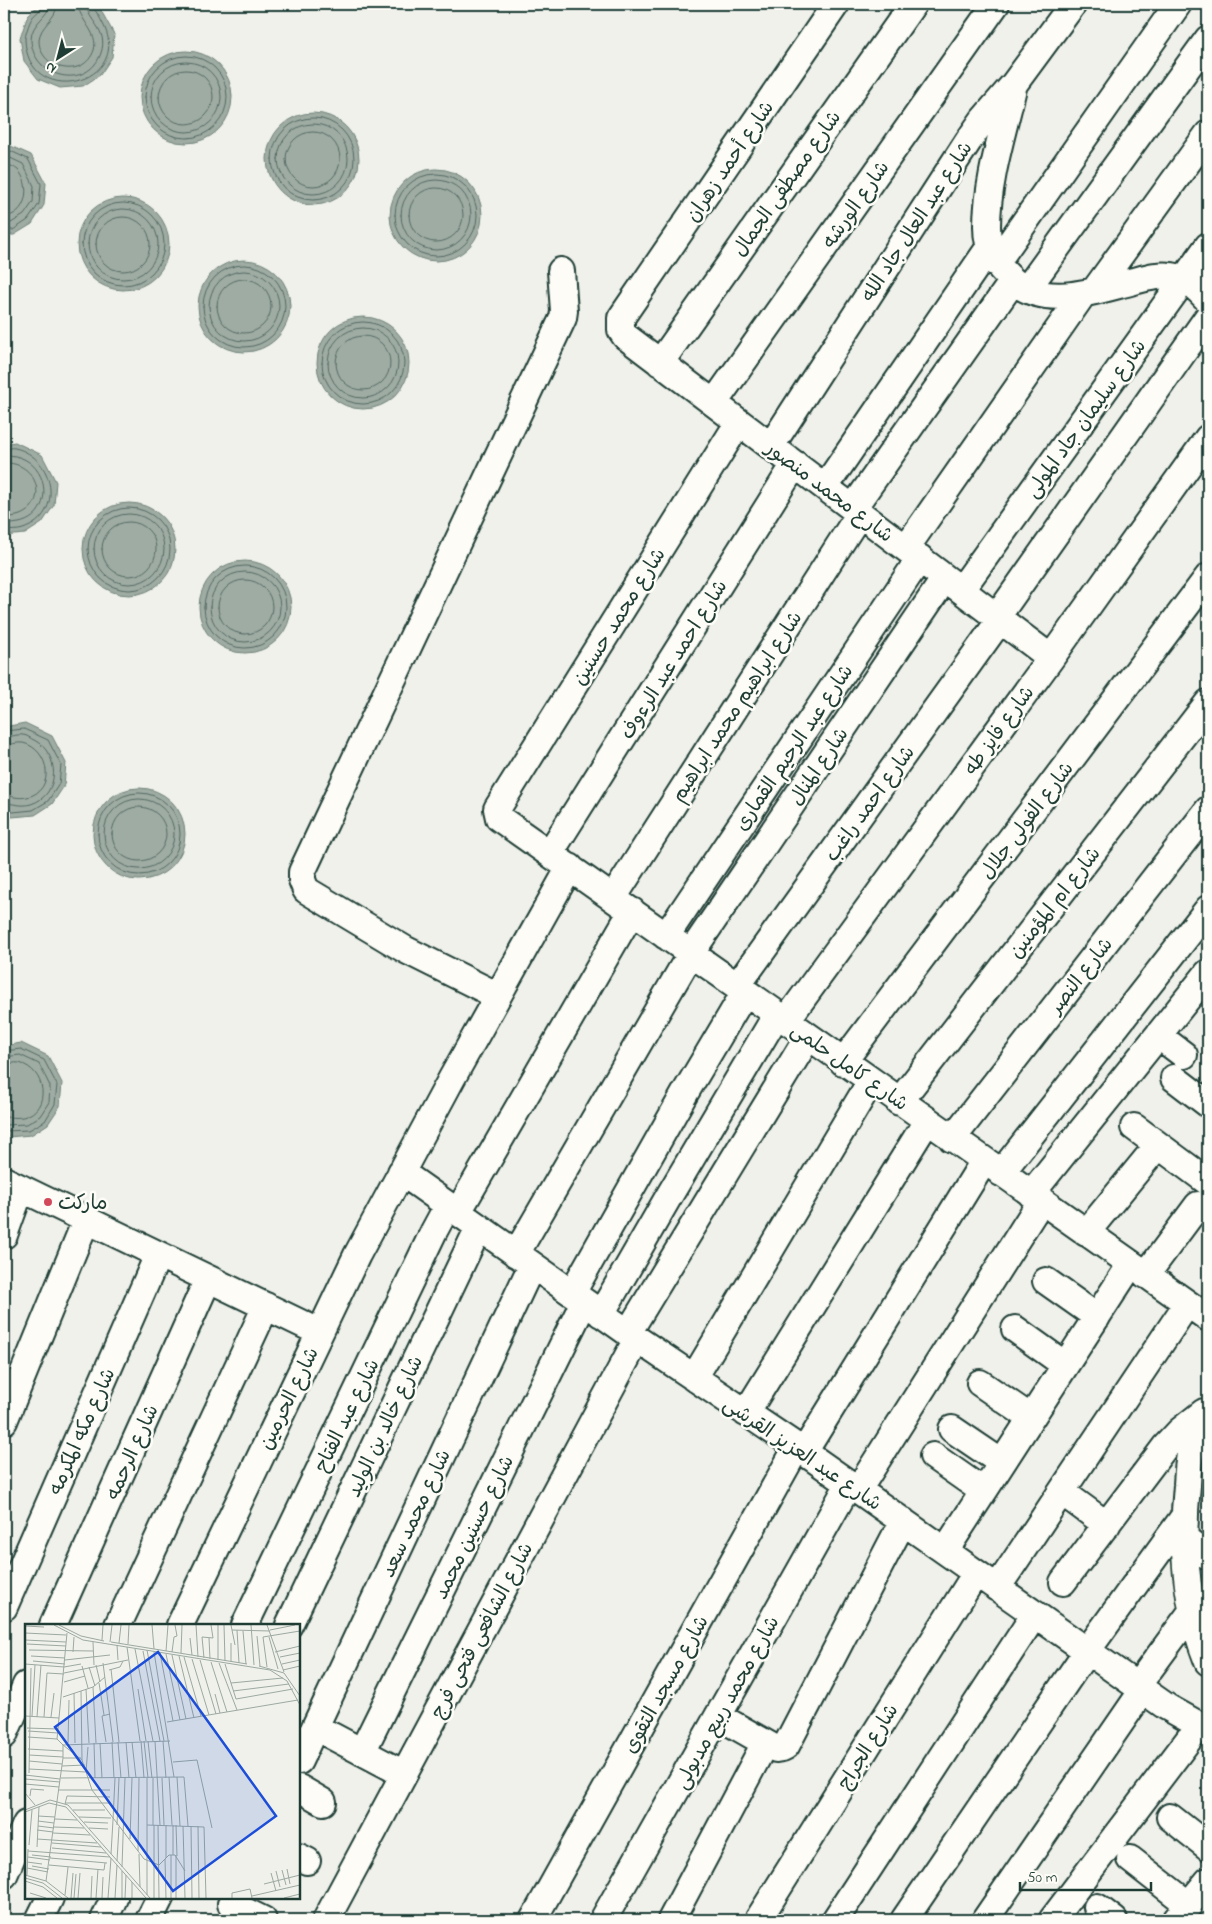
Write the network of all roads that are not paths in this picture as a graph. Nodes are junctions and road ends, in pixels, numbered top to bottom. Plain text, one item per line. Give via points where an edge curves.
1 (836, 4) edge
2 (913, 4) edge
3 (996, 4) edge
4 (1073, 4) edge
5 (1178, 4) edge
6 (1208, 39) edge
7 (1014, 84) junction
8 (1208, 134) edge
9 (1208, 246) edge
10 (1006, 270) junction
11 (561, 271) dead end
12 (1185, 279) junction
13 (1089, 292) junction
14 (1208, 300) edge
15 (1208, 317) edge
16 (621, 318) joint
17 (660, 363) junction
18 (714, 403) junction
19 (739, 422) junction
20 (1208, 438) edge
21 (771, 446) junction
22 (795, 464) junction
23 (825, 487) junction
24 (856, 511) junction
25 (913, 553) junction
26 (1208, 578) edge
27 (953, 584) junction
28 (999, 619) junction
29 (1051, 658) junction
30 (1208, 703) edge
31 (497, 810) joint
32 (1208, 810) edge
33 (560, 860) junction
34 (622, 905) junction
35 (1208, 909) edge
36 (666, 936) junction
37 (691, 953) junction
38 (1208, 973) edge
39 (741, 989) junction
40 (498, 996) junction
41 (781, 1018) junction
42 (1158, 1036) junction
43 (808, 1037) junction
44 (843, 1062) junction
45 (871, 1081) junction
46 (899, 1102) junction
47 (1208, 1104) edge
48 (926, 1121) junction
49 (1134, 1127) dead end
50 (952, 1139) junction
51 (1158, 1145) junction
52 (992, 1167) junction
53 (401, 1172) junction
54 (12, 1184) edge
55 (1203, 1194) edge
56 (1036, 1198) junction
57 (453, 1209) junction
58 (86, 1220) junction
59 (478, 1227) junction
60 (1086, 1233) junction
61 (4, 1235) edge
62 (158, 1255) junction
63 (524, 1259) junction
64 (1138, 1269) junction
65 (208, 1279) junction
66 (1046, 1281) dead end
67 (586, 1303) junction
68 (266, 1306) junction
69 (1198, 1311) edge
70 (1096, 1316) junction
71 (1015, 1329) dead end
72 (320, 1332) junction
73 (632, 1336) junction
74 (1065, 1365) junction
75 (694, 1378) junction
76 (980, 1383) dead end
77 (1208, 1410) edge
78 (746, 1413) junction
79 (1208, 1416) edge
80 (1031, 1418) junction
81 (4, 1421) edge
82 (952, 1428) dead end
83 (801, 1450) junction
84 (933, 1456) dead end
85 (1002, 1463) junction
86 (1199, 1465) edge
87 (854, 1487) junction
88 (983, 1491) junction
89 (1062, 1492) junction
90 (903, 1521) junction
91 (1107, 1525) junction
92 (1183, 1528) junction
93 (945, 1551) junction
94 (1208, 1556) edge
95 (976, 1573) junction
96 (1063, 1582) dead end
97 (997, 1588) junction
98 (4, 1607) edge
99 (1193, 1610) junction
100 (1035, 1614) junction
101 (53, 1624) edge
102 (118, 1624) edge
103 (180, 1624) edge
104 (245, 1624) edge
105 (289, 1624) edge
106 (1087, 1651) junction
107 (1208, 1662) edge
108 (25, 1687) edge
109 (1140, 1688) junction
110 (718, 1716) junction
111 (315, 1727) junction
112 (1204, 1728) edge
113 (4, 1735) edge
114 (774, 1746) junction
115 (362, 1752) junction
116 (300, 1759) edge
117 (404, 1774) junction
118 (300, 1789) edge
119 (323, 1802) dead end
120 (1170, 1817) dead end
121 (25, 1826) edge
122 (1208, 1847) edge
123 (1130, 1859) dead end
124 (4, 1875) edge
125 (1197, 1898) edge
126 (50, 1899) edge
127 (114, 1899) edge
128 (160, 1899) edge
129 (230, 1907) edge
130 (39, 1920) edge
131 (104, 1920) edge
132 (149, 1920) edge
133 (263, 1920) edge
134 (326, 1920) edge
135 (533, 1920) edge
136 (603, 1920) edge
137 (671, 1920) edge
138 (758, 1920) edge
139 (835, 1920) edge
140 (904, 1920) edge
141 (985, 1920) edge
142 (1052, 1920) edge

1 - 16 street, شارع أحمد زهران
2 - 17 street, شارع مصطفى الجمال
3 - 18 street, شارع الورشه
4 - 7 street, شارع عبد العال جاد الله
5 - 10 street
6 - 10 street
7 - 10 street via 988,205 987,228
7 - 21 street, شارع عبد العال جاد الله via 969,140
8 - 13 street, شارع عبد الرحيم القمارى
9 - 12 street, شارع سليمان جاد المولى
10 - 13 street via 1046,296
10 - 23 street
10 - 24 street, شارع ابراهيم محمد ابراهيم
11 - 40 street via 563,318 302,872 306,890 406,950
12 - 13 street via 1156,276
12 - 14 street
12 - 27 street, شارع سليمان جاد المولى
13 - 25 street, شارع عبد الرحيم القمارى
15 - 28 street, شارع احمد راغب
16 - 17 street, شارع محمد منصور via 621,330 625,336
17 - 18 street, شارع محمد منصور
18 - 19 street, شارع محمد منصور
19 - 21 street, شارع محمد منصور
19 - 31 street, شارع محمد حسنين
20 - 29 street, شارع فايز طه
21 - 22 street, شارع محمد منصور
22 - 23 street, شارع محمد منصور
22 - 33 street, شارع احمد عبد الرءوف
23 - 24 street, شارع محمد منصور
24 - 25 street, شارع محمد منصور
24 - 34 street, شارع ابراهيم محمد ابراهيم
25 - 27 street, شارع محمد منصور
25 - 36 street, شارع عبد الرحيم القمارى
26 - 44 street, شارع الفولى جلال
27 - 28 street, شارع محمد منصور
27 - 37 street, شارع المنال
28 - 29 street, شارع محمد منصور
28 - 39 street, شارع احمد راغب
29 - 41 street, شارع فايز طه
30 - 46 street, شارع ام المؤمنين
31 - 33 street, شارع كامل حلمى via 502,821
32 - 50 street, شارع النصر
33 - 34 street, شارع كامل حلمى
33 - 40 street, شارع احمد عبد الرءوف
34 - 36 street, شارع كامل حلمى
34 - 57 street, شارع ابراهيم محمد ابراهيم
35 - 52 street, شارع مسجد التقوى
36 - 37 street, شارع كامل حلمى
37 - 39 street, شارع كامل حلمى
37 - 63 street, شارع المنال
38 - 42 street, شارع محمد ربيع مدبولى
39 - 41 street, شارع كامل حلمى
39 - 67 street, شارع احمد راغب via 670,1118
40 - 53 street, شارع الحرمين
41 - 43 street, شارع كامل حلمى
41 - 67 street, شارع فايز طه via 669,1196
42 - 47 street
42 - 56 street, شارع محمد ربيع مدبولى
43 - 44 street, شارع كامل حلمى
43 - 73 street, شارع الشافعى فتحى فرج
44 - 45 street, شارع كامل حلمى
45 - 46 street, شارع كامل حلمى
45 - 75 street
46 - 48 street, شارع كامل حلمى
48 - 50 street, شارع كامل حلمى
48 - 78 street
49 - 51 street
50 - 52 street, شارع كامل حلمى
51 - 55 street
51 - 60 street
52 - 56 street, شارع كامل حلمى
52 - 83 street, شارع مسجد التقوى
53 - 57 street, شارع عبد العزيز القرشى
53 - 72 street, شارع الحرمين
54 - 58 street
54 - 61 street
55 - 64 street
56 - 60 street, شارع كامل حلمى
56 - 87 street, شارع محمد ربيع مدبولى
57 - 59 street, شارع عبد العزيز القرشى
57 - 104 street, شارع عبد الفتاح via 427,1245
58 - 62 street
58 - 81 street
59 - 63 street, شارع عبد العزيز القرشى
59 - 105 street, شارع خالد بن الوليد
60 - 64 street, شارع كامل حلمى
62 - 65 street
62 - 98 street, شارع مكه المكرمه
63 - 67 street, شارع عبد العزيز القرشى
63 - 111 street, شارع محمد سعد
64 - 69 street, شارع كامل حلمى
64 - 70 street
65 - 68 street
65 - 101 street, شارع الرحمه
66 - 70 street
67 - 73 street, شارع عبد العزيز القرشى
67 - 115 street, شارع حسنين محمد
68 - 72 street
68 - 102 street
69 - 89 street
70 - 74 street
71 - 74 street
72 - 103 street, شارع الحرمين
73 - 75 street, شارع عبد العزيز القرشى
73 - 117 street, شارع الشافعى فتحى فرج
74 - 80 street
75 - 78 street, شارع عبد العزيز القرشى
76 - 80 street
77 - 91 street via 1180,1430 1165,1447
78 - 83 street, شارع عبد العزيز القرشى
79 - 86 street via 1193,1443
80 - 85 street
82 - 85 street
83 - 87 street, شارع عبد العزيز القرشى
83 - 135 street, شارع مسجد التقوى
84 - 88 street
85 - 88 street
86 - 92 street
87 - 90 street, شارع عبد العزيز القرشى
87 - 110 street, شارع محمد ربيع مدبولى
88 - 93 street
89 - 91 street
89 - 97 street
90 - 93 street, شارع عبد العزيز القرشى
90 - 114 street via 788,1742
91 - 96 street
92 - 94 street
92 - 99 street
92 - 106 street
93 - 95 street, شارع عبد العزيز القرشى
95 - 97 street, شارع عبد العزيز القرشى
95 - 138 street, شارع الجراج
97 - 100 street, شارع عبد العزيز القرشى
99 - 107 street
99 - 109 street
100 - 106 street, شارع عبد العزيز القرشى
100 - 139 street
106 - 109 street, شارع عبد العزيز القرشى
106 - 140 street
108 - 113 street
109 - 112 street, شارع عبد العزيز القرشى
109 - 141 street
110 - 114 street
110 - 136 street, شارع محمد ربيع مدبولى
111 - 115 street
111 - 116 street, شارع محمد سعد
112 - 142 street
114 - 137 street
115 - 117 street
117 - 134 street, شارع الشافعى فتحى فرج
118 - 119 street
120 - 122 street
121 - 124 street
123 - 125 street
126 - 130 street
127 - 131 street
128 - 132 street
129 - 133 street

